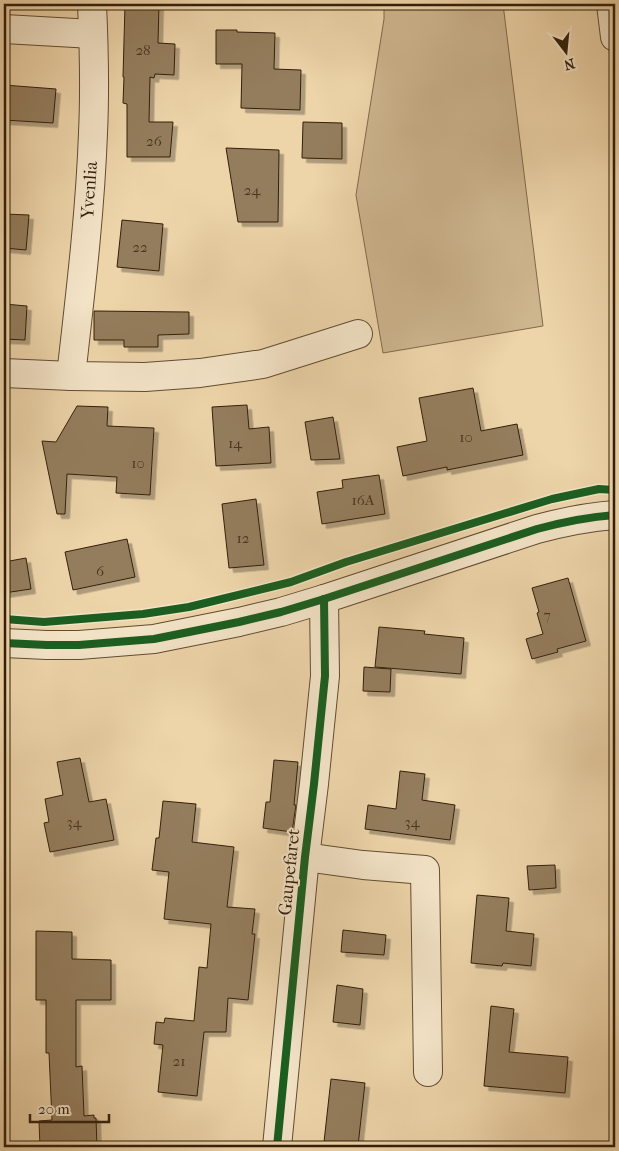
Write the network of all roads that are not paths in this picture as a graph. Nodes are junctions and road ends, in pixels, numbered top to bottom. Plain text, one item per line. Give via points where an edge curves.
1 (92, 4) edge
2 (611, 4) edge
3 (4, 28) edge
4 (93, 34) junction
5 (615, 37) edge
6 (358, 334) dead end
7 (4, 373) edge
8 (71, 376) junction
9 (615, 516) edge
10 (324, 599) junction
11 (4, 643) edge
12 (305, 857) junction
13 (428, 1072) dead end
14 (276, 1147) edge

1 - 4 street, Yvenlia
2 - 5 street
3 - 4 street
4 - 8 street, Yvenlia via 93,133
6 - 8 street via 263,364 145,377
7 - 8 street
9 - 10 street via 594,516 537,529
10 - 11 street via 239,622 154,639 80,645
10 - 12 street, Gaupefaret via 325,676
12 - 13 street, Gaupefaret via 425,870
12 - 14 street, Gaupefaret

